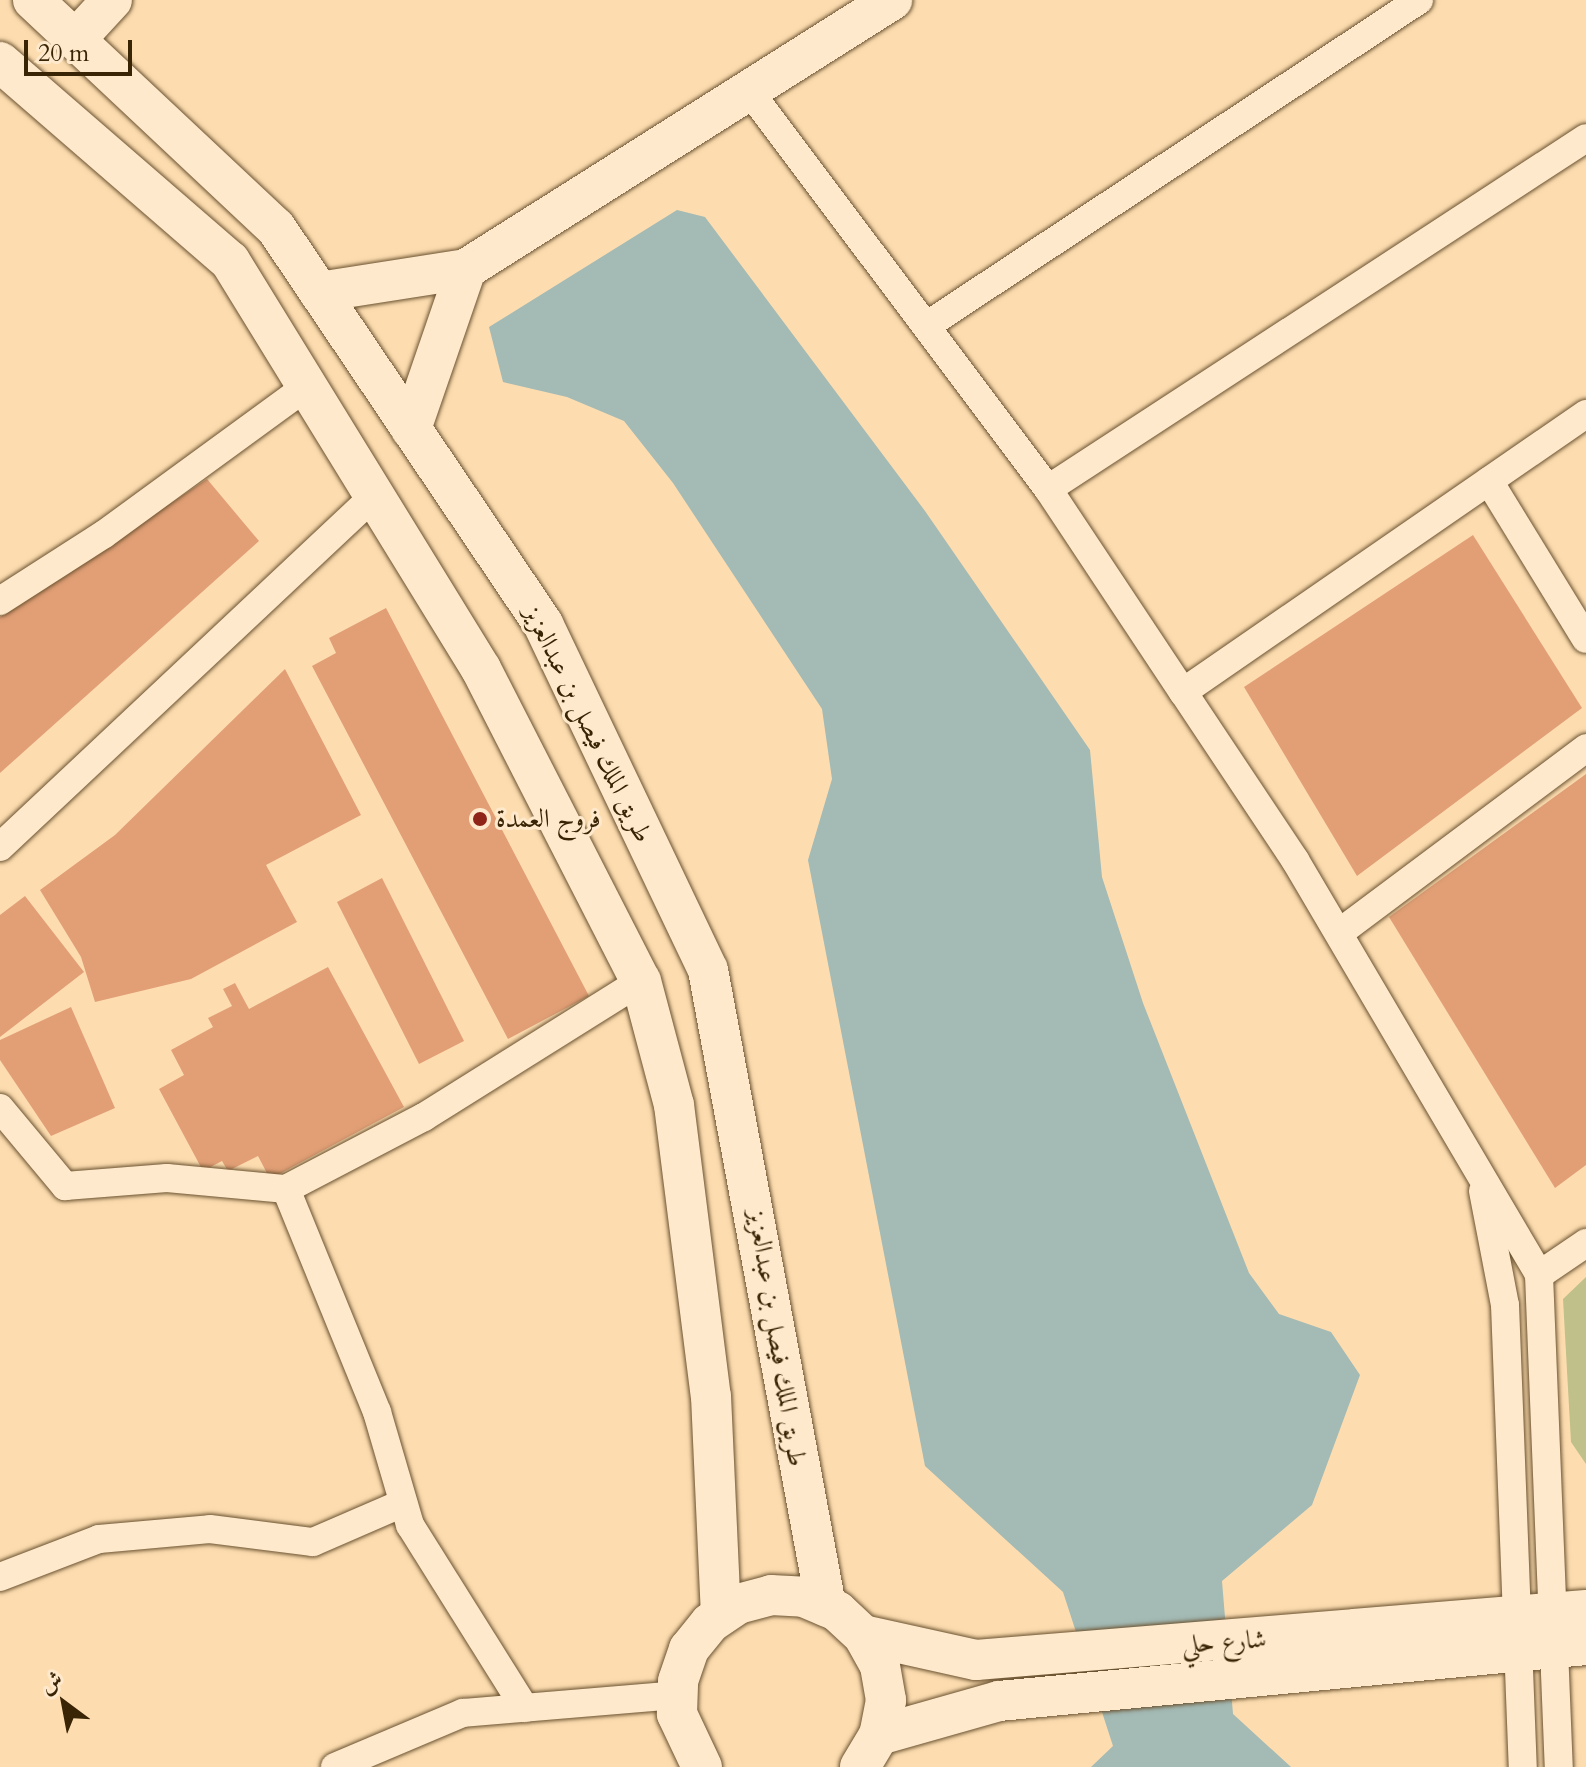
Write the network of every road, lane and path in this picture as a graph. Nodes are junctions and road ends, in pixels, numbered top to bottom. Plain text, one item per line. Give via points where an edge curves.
1 (33, 0) edge
2 (112, 0) edge
3 (892, 0) edge
4 (1419, 0) edge
5 (76, 39) junction
6 (0, 62) edge
7 (750, 92) junction
8 (1586, 138) edge
9 (466, 269) junction
10 (319, 292) junction
11 (926, 326) junction
12 (307, 386) junction
13 (1586, 414) edge
14 (411, 429) junction
15 (1489, 481) junction
16 (1048, 489) junction
17 (375, 495) junction
18 (0, 601) edge
19 (1586, 639) edge
20 (1183, 692) junction
21 (1586, 748) edge
22 (0, 847) edge
23 (1339, 933) junction
24 (641, 981) junction
25 (0, 1108) edge
26 (1478, 1167) junction
27 (286, 1189) junction
28 (1586, 1243) edge
29 (1539, 1275) junction
30 (403, 1503) junction
31 (0, 1577) edge
32 (826, 1606) junction
33 (721, 1615) junction
34 (1554, 1632) edge
35 (863, 1635) junction
36 (1270, 1658) junction
37 (677, 1695) junction
38 (525, 1708) junction
39 (870, 1751) edge
40 (335, 1767) edge
41 (702, 1767) edge
42 (1523, 1767) edge
43 (1559, 1767) edge

1 - 5 street, طريق الملك فيصل بن عبدالعزيز
2 - 5 street
3 - 7 street
4 - 11 street
5 - 10 street, طريق الملك فيصل بن عبدالعزيز via 276,228
6 - 12 street via 230,261
7 - 9 street
7 - 11 street
8 - 16 street
9 - 10 street
9 - 14 street
10 - 14 street, طريق الملك فيصل بن عبدالعزيز
11 - 16 street
12 - 17 street
12 - 18 street via 103,535
13 - 15 street
14 - 32 street, طريق الملك فيصل بن عبدالعزيز via 543,624 708,970
15 - 19 street
15 - 20 street
16 - 20 street
17 - 22 street
17 - 24 street via 481,669
20 - 23 street
21 - 23 street
23 - 26 street
24 - 27 street via 424,1117
24 - 33 street via 674,1105 711,1396
25 - 27 street via 65,1186 167,1178
26 - 29 street
26 - 34 street via 1505,1305
27 - 30 street via 377,1412
28 - 29 street
29 - 34 street
30 - 31 street via 313,1542 210,1529 99,1539
30 - 38 street via 410,1525
32 - 33 street via 771,1595
32 - 35 street
33 - 37 street via 689,1649
34 - 36 street, شارع حلي
34 - 42 street
34 - 43 street
35 - 36 street, شارع حلي via 976,1660
35 - 39 street via 880,1666 886,1700
36 - 39 street, شارع حلي via 999,1701
37 - 38 street
37 - 41 street via 687,1746
38 - 40 street via 463,1713

